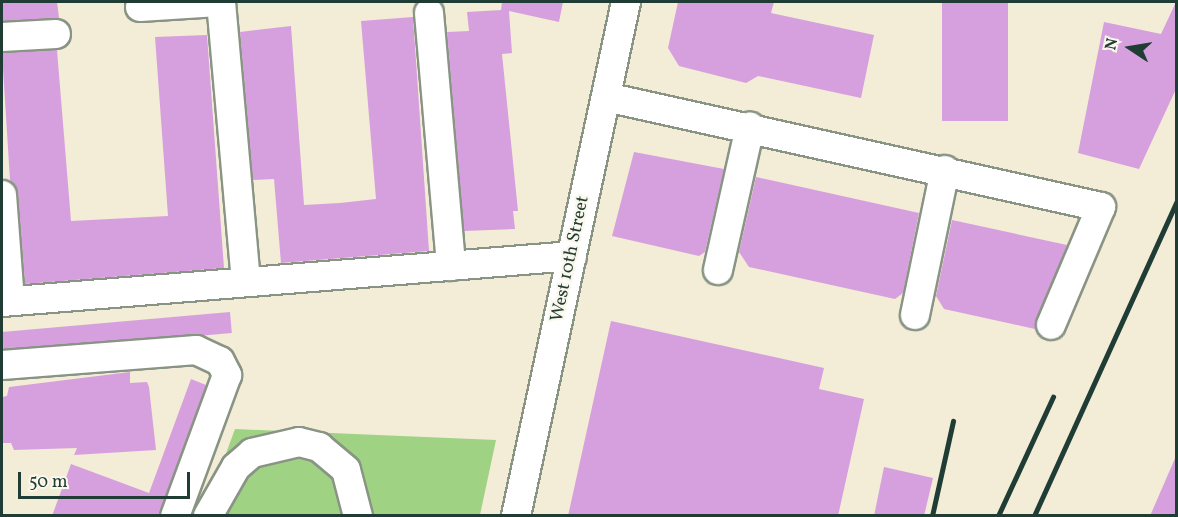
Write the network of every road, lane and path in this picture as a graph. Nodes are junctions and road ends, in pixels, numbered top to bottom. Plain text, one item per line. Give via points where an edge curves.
1 (219, 2) edge
2 (626, 2) edge
3 (140, 7) dead end
4 (429, 13) dead end
5 (56, 34) dead end
6 (2, 37) edge
7 (606, 97) junction
8 (750, 127) junction
9 (945, 170) junction
10 (2, 195) edge
11 (572, 256) junction
12 (452, 266) junction
13 (718, 270) dead end
14 (246, 282) junction
15 (6, 302) edge
16 (915, 315) dead end
17 (1051, 325) dead end
18 (2, 365) edge
19 (175, 516) edge
20 (208, 516) edge
21 (358, 516) edge
22 (516, 516) edge

1 - 3 street
1 - 14 street
2 - 7 street, West 10th Street
4 - 12 street
5 - 6 street
7 - 8 street
7 - 11 street, West 10th Street
8 - 9 street
8 - 13 street
9 - 16 street
9 - 17 street via 1101,207
10 - 15 street
11 - 12 street
11 - 22 street, West 10th Street
12 - 14 street
14 - 15 street
18 - 19 street via 196,350 220,361 227,375
20 - 21 street via 236,467 252,453 298,442 319,447 346,470

